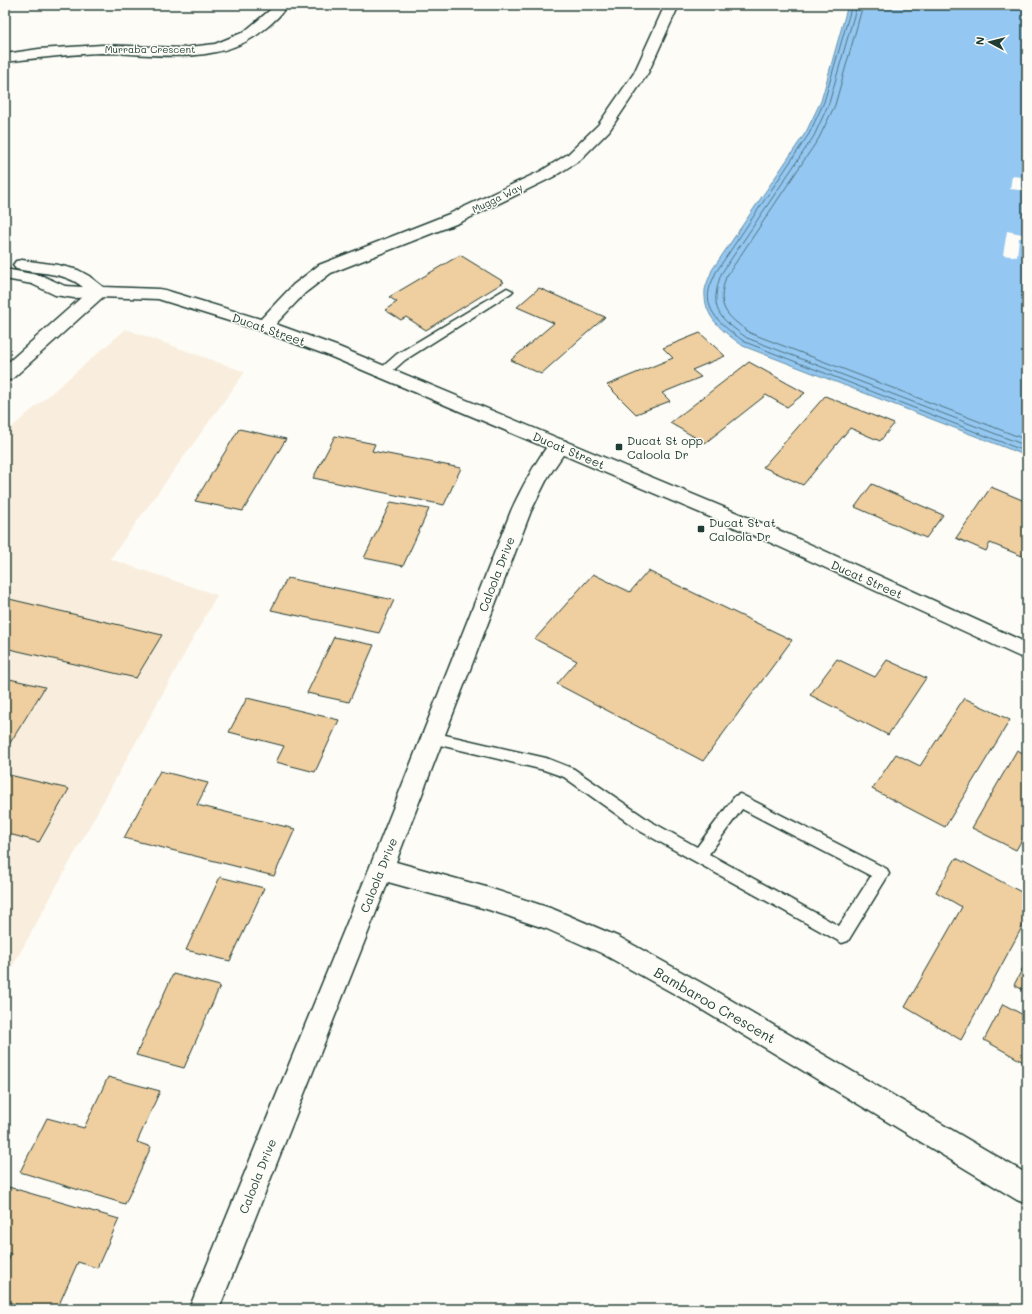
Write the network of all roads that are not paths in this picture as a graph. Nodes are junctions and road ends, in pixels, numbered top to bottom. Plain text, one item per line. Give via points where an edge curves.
1 (279, 5) edge
2 (672, 5) edge
3 (5, 58) edge
4 (5, 263) edge
5 (5, 274) edge
6 (508, 291) dead end
7 (98, 292) junction
8 (264, 326) junction
9 (384, 372) junction
10 (5, 375) edge
11 (559, 446) junction
12 (1027, 652) edge
13 (432, 738) junction
14 (699, 856) junction
15 (381, 869) junction
16 (1027, 1190) edge
17 (204, 1309) edge

1 - 3 street, Murraba Crescent via 276,12 249,35 218,48 181,52 102,49
2 - 8 street, Mugga Way via 641,73 604,128 574,157 547,174 455,218 325,269 299,289
4 - 7 street via 65,272 82,279
5 - 7 street, Ducat Street via 37,280 69,293
6 - 9 lane via 401,357
7 - 8 street, Ducat Street via 159,294
7 - 10 street
8 - 9 street, Ducat Street
9 - 11 street, Ducat Street
11 - 12 street, Ducat Street via 776,537
11 - 13 street, Caloola Drive via 544,464 528,493
13 - 14 lane via 546,764 569,773 645,826
13 - 15 street, Caloola Drive
14 - 14 lane via 842,936 881,874 740,800
15 - 16 street, Bambaroo Crescent via 486,898 553,920 610,945 705,998
15 - 17 street, Caloola Drive

